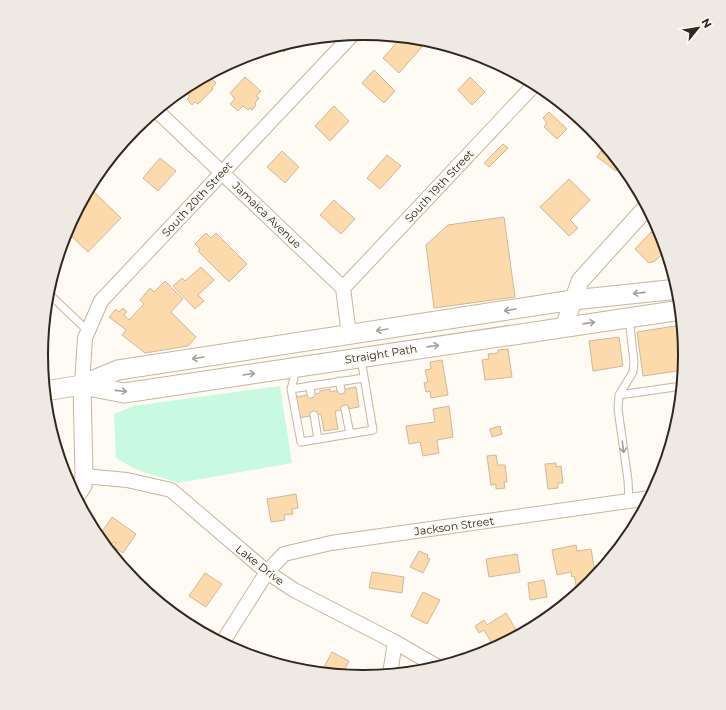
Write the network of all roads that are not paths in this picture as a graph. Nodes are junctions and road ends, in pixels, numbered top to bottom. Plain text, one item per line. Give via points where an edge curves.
1 (347, 41) edge
2 (531, 89) edge
3 (160, 114) edge
4 (222, 172) junction
5 (643, 211) edge
6 (344, 288) junction
7 (671, 290) edge
8 (53, 298) edge
9 (573, 300) junction
10 (675, 311) edge
11 (629, 317) junction
12 (564, 327) junction
13 (88, 331) junction
14 (349, 335) junction
15 (360, 357) junction
16 (293, 367) junction
17 (364, 378) junction
18 (339, 381) junction
19 (82, 385) junction
20 (310, 386) junction
21 (676, 387) edge
22 (292, 389) junction
23 (50, 390) edge
24 (341, 390) dead end
25 (311, 394) dead end
26 (619, 395) junction
27 (345, 409) dead end
28 (314, 415) dead end
29 (350, 434) junction
30 (318, 439) junction
31 (84, 476) junction
32 (79, 492) edge
33 (643, 499) edge
34 (629, 501) junction
35 (267, 572) junction
36 (225, 638) edge
37 (395, 642) junction
38 (430, 663) edge
39 (391, 668) edge

1 - 4 street, South 20th Street
2 - 6 street, South 19th Street
3 - 4 street, Jamaica Avenue
4 - 6 street, Jamaica Avenue
4 - 13 street, South 20th Street via 101,301
5 - 9 street via 580,281
6 - 14 street
7 -> 9 main road, Straight Path
8 - 13 lane
9 - 12 street
9 -> 14 main road, Straight Path
10 - 11 main road, Straight Path
12 -> 11 main road, Straight Path
11 - 26 lane via 633,372
15 -> 12 main road, Straight Path
13 - 19 street, South 20th Street via 85,338
14 -> 19 main road, Straight Path via 118,370
15 - 16 main road, Straight Path
15 - 17 lane
19 -> 16 main road, Straight Path via 124,393
16 - 22 lane
17 - 18 lane
17 - 29 lane via 373,430
18 - 20 lane
18 - 24 lane
19 - 23 main road, Straight Path
19 - 31 street
20 - 22 lane
20 - 25 lane
21 - 26 lane
22 - 30 lane via 301,442
26 -> 34 lane via 618,409
27 - 29 lane
28 - 30 lane
29 - 30 lane
31 - 32 street via 83,486
31 - 35 street, Lake Drive via 127,480 171,490
33 - 34 street, Jackson Street
34 - 35 street, Jackson Street via 331,543 284,554
35 - 36 street, Jackson Street
35 - 37 street, Lake Drive via 294,590
37 - 38 street, Lake Drive
37 - 39 street

